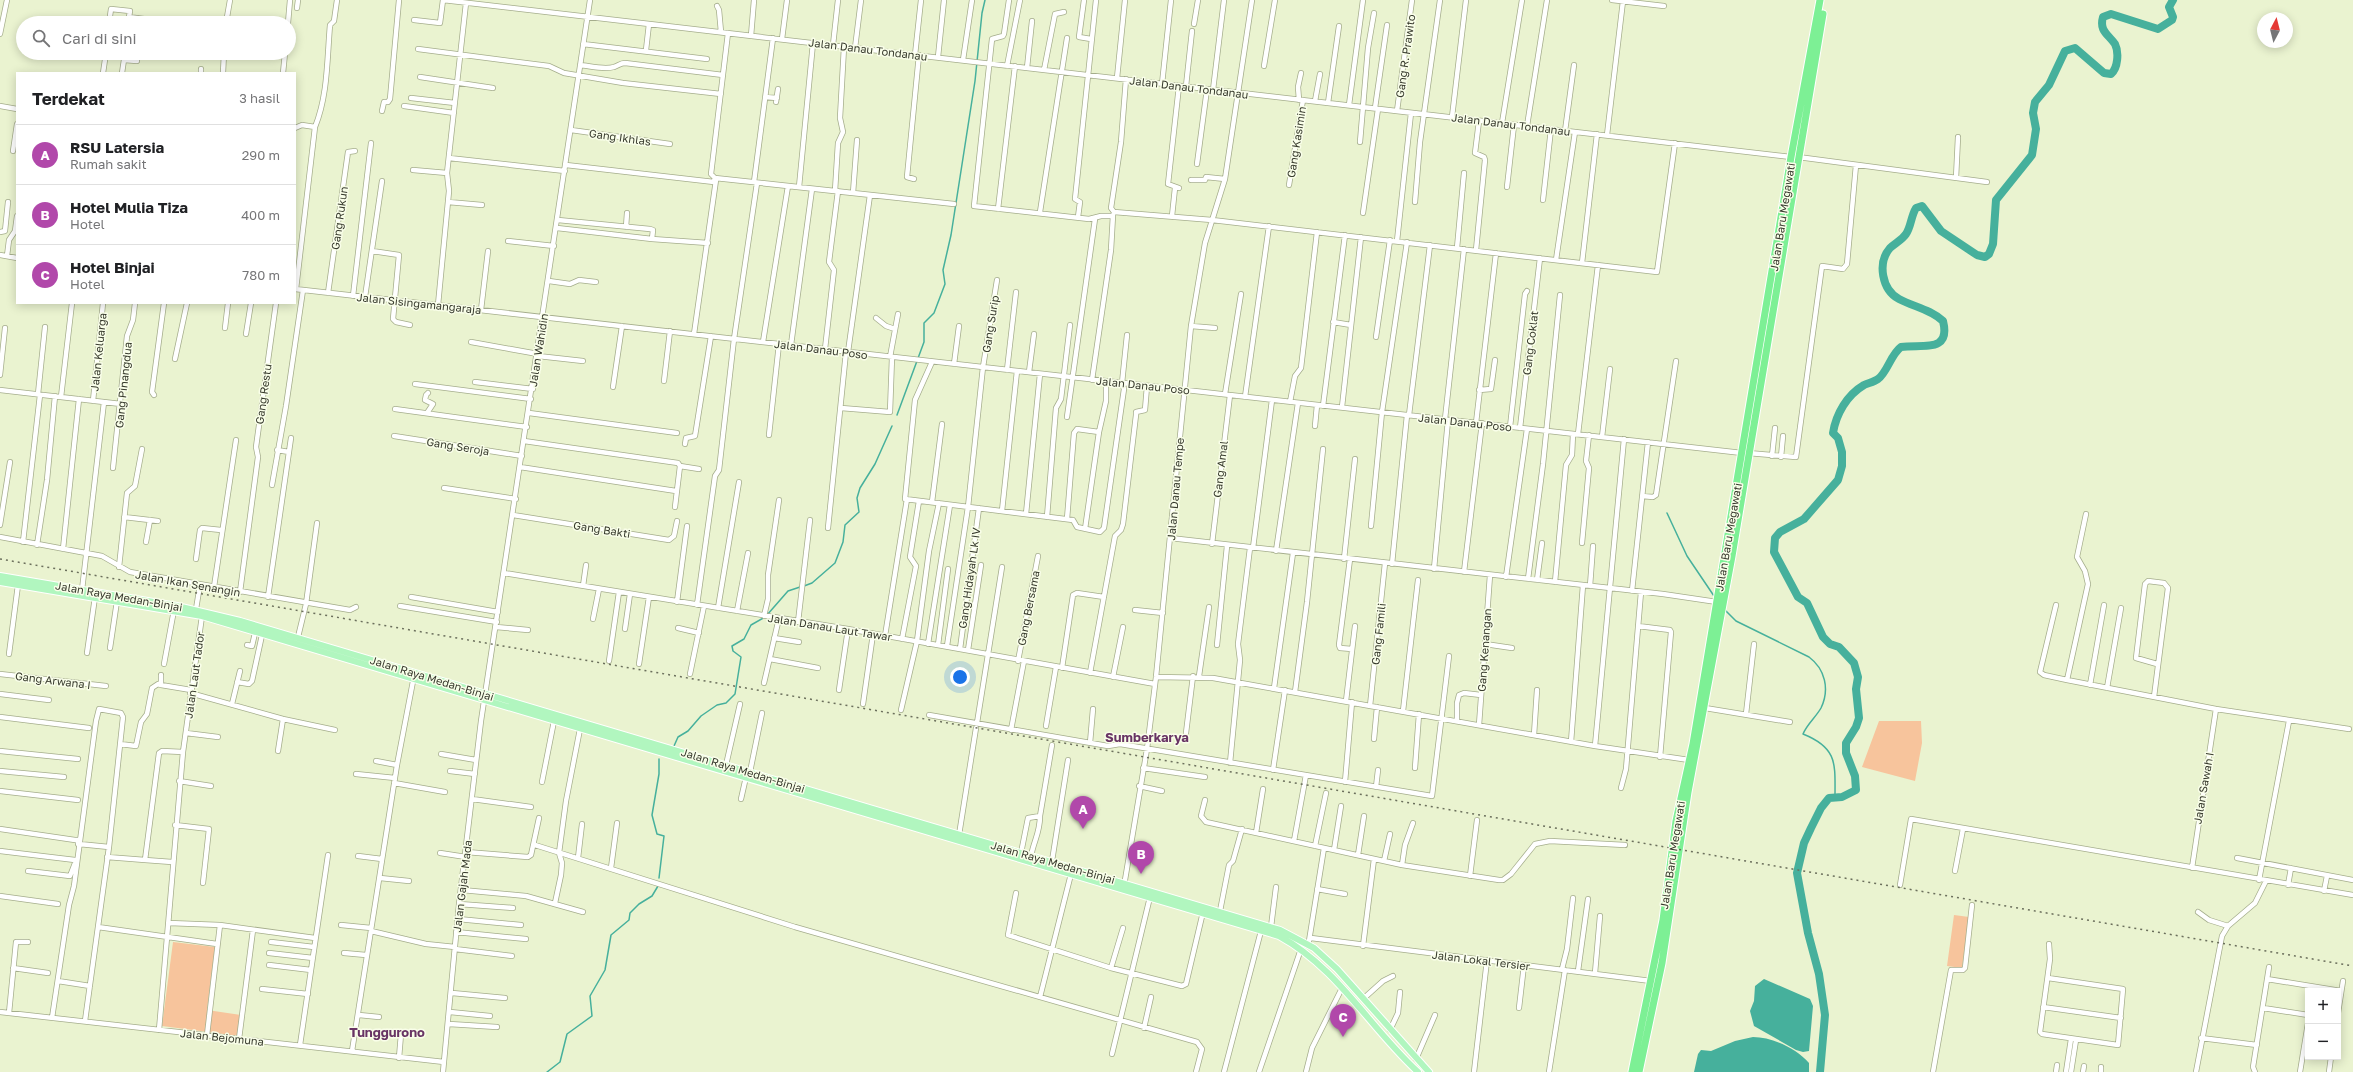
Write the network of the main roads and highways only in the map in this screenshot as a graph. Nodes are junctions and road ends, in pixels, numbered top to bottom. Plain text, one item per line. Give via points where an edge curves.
1 (1820, 0) edge
2 (1825, 0) edge
3 (1810, 70) junction
4 (1795, 157) junction
5 (1767, 301) junction
6 (1775, 302) junction
7 (1768, 324) junction
8 (0, 576) edge
9 (0, 582) edge
10 (98, 596) junction
11 (1719, 602) junction
12 (414, 676) junction
13 (1124, 886) junction
14 (1654, 978) junction
15 (1418, 1072) edge
16 (1429, 1072) edge
17 (1632, 1072) edge
18 (1639, 1072) edge

1 - 3 highway, Jalan Baru Megawati
2 - 3 highway, Jalan Baru Megawati
3 - 4 highway, Jalan Baru Megawati
4 - 5 highway, Jalan Baru Megawati
4 - 6 highway, Jalan Baru Megawati
5 - 6 highway
5 - 7 highway, Jalan Baru Megawati
6 - 7 highway, Jalan Baru Megawati
7 - 11 highway, Jalan Baru Megawati
8 - 10 main road, Jalan Raya Medan-Binjai via 82,590
9 - 10 main road, Jalan Raya Medan-Binjai
10 - 12 main road, Jalan Raya Medan-Binjai via 202,616
10 - 12 main road, Jalan Raya Medan-Binjai via 196,609 298,637
11 - 14 highway, Jalan Baru Megawati via 1705,708
11 - 14 highway, Jalan Baru Megawati via 1676,821
12 - 13 main road, Jalan Raya Medan-Binjai via 485,694 1052,861
12 - 13 main road, Jalan Raya Medan-Binjai via 580,729 1071,874
13 - 15 main road, Jalan Raya Medan-Binjai via 1150,897 1279,936 1301,949 1330,973
13 - 16 main road, Jalan Raya Medan-Binjai via 1271,927 1308,944 1337,970
14 - 17 highway, Jalan Baru Megawati
14 - 18 highway, Jalan Baru Megawati

